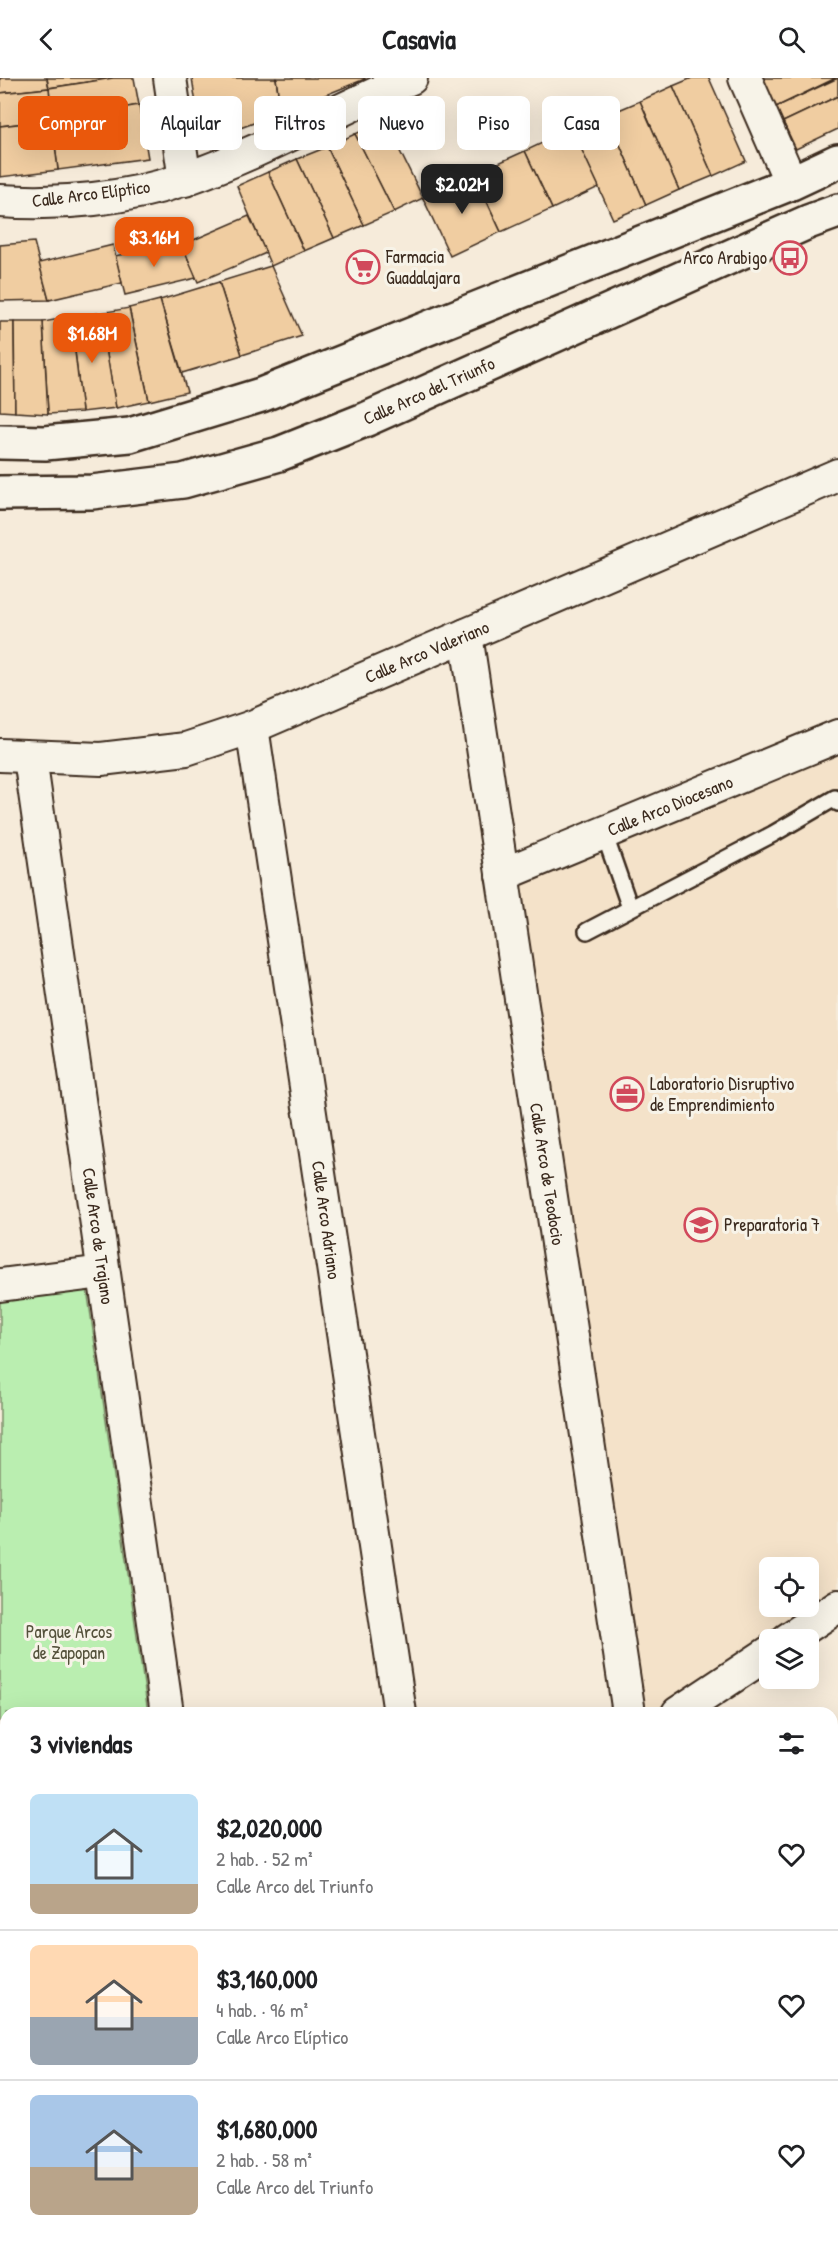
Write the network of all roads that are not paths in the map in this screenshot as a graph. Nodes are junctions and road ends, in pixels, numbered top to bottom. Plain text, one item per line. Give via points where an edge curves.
1 (170, 78) edge
2 (745, 78) edge
3 (403, 80) edge
4 (838, 161) edge
5 (185, 180) junction
6 (791, 183) junction
7 (0, 201) edge
8 (838, 211) edge
9 (0, 442) edge
10 (838, 476) edge
11 (0, 493) edge
12 (466, 635) junction
13 (252, 728) junction
14 (838, 736) edge
15 (15, 756) edge
16 (838, 803) edge
17 (604, 833) junction
18 (502, 875) junction
19 (630, 908) junction
20 (587, 932) dead end
21 (103, 1272) junction
22 (0, 1285) edge
23 (838, 1606) edge
24 (804, 1629) edge
25 (759, 1659) edge
26 (166, 1707) edge
27 (399, 1707) edge
28 (628, 1707) edge
29 (687, 1707) edge

1 - 5 street
2 - 6 street
3 - 5 street, Calle Arco Elíptico
4 - 6 street
5 - 7 street, Calle Arco Elíptico via 128,193 42,204
6 - 9 street via 261,395 130,435 45,443
8 - 11 street, Calle Arco del Triunfo via 368,419 279,454 183,481 92,492
10 - 12 street, Calle Arco Valeriano
12 - 13 street, Calle Arco Valeriano
12 - 18 street, Calle Arco de Teodocio
13 - 15 street, Calle Arco Valeriano via 186,749 101,759
13 - 27 street, Calle Arco Adriano
14 - 17 street, Calle Arco Diocesano
15 - 21 street, Calle Arco de Trajano
16 - 19 lane via 835,798
17 - 18 street, Calle Arco Diocesano
17 - 19 lane
18 - 28 street, Calle Arco de Teodocio
19 - 20 lane
21 - 22 street
21 - 26 street, Calle Arco de Trajano
23 - 24 street
25 - 29 street

